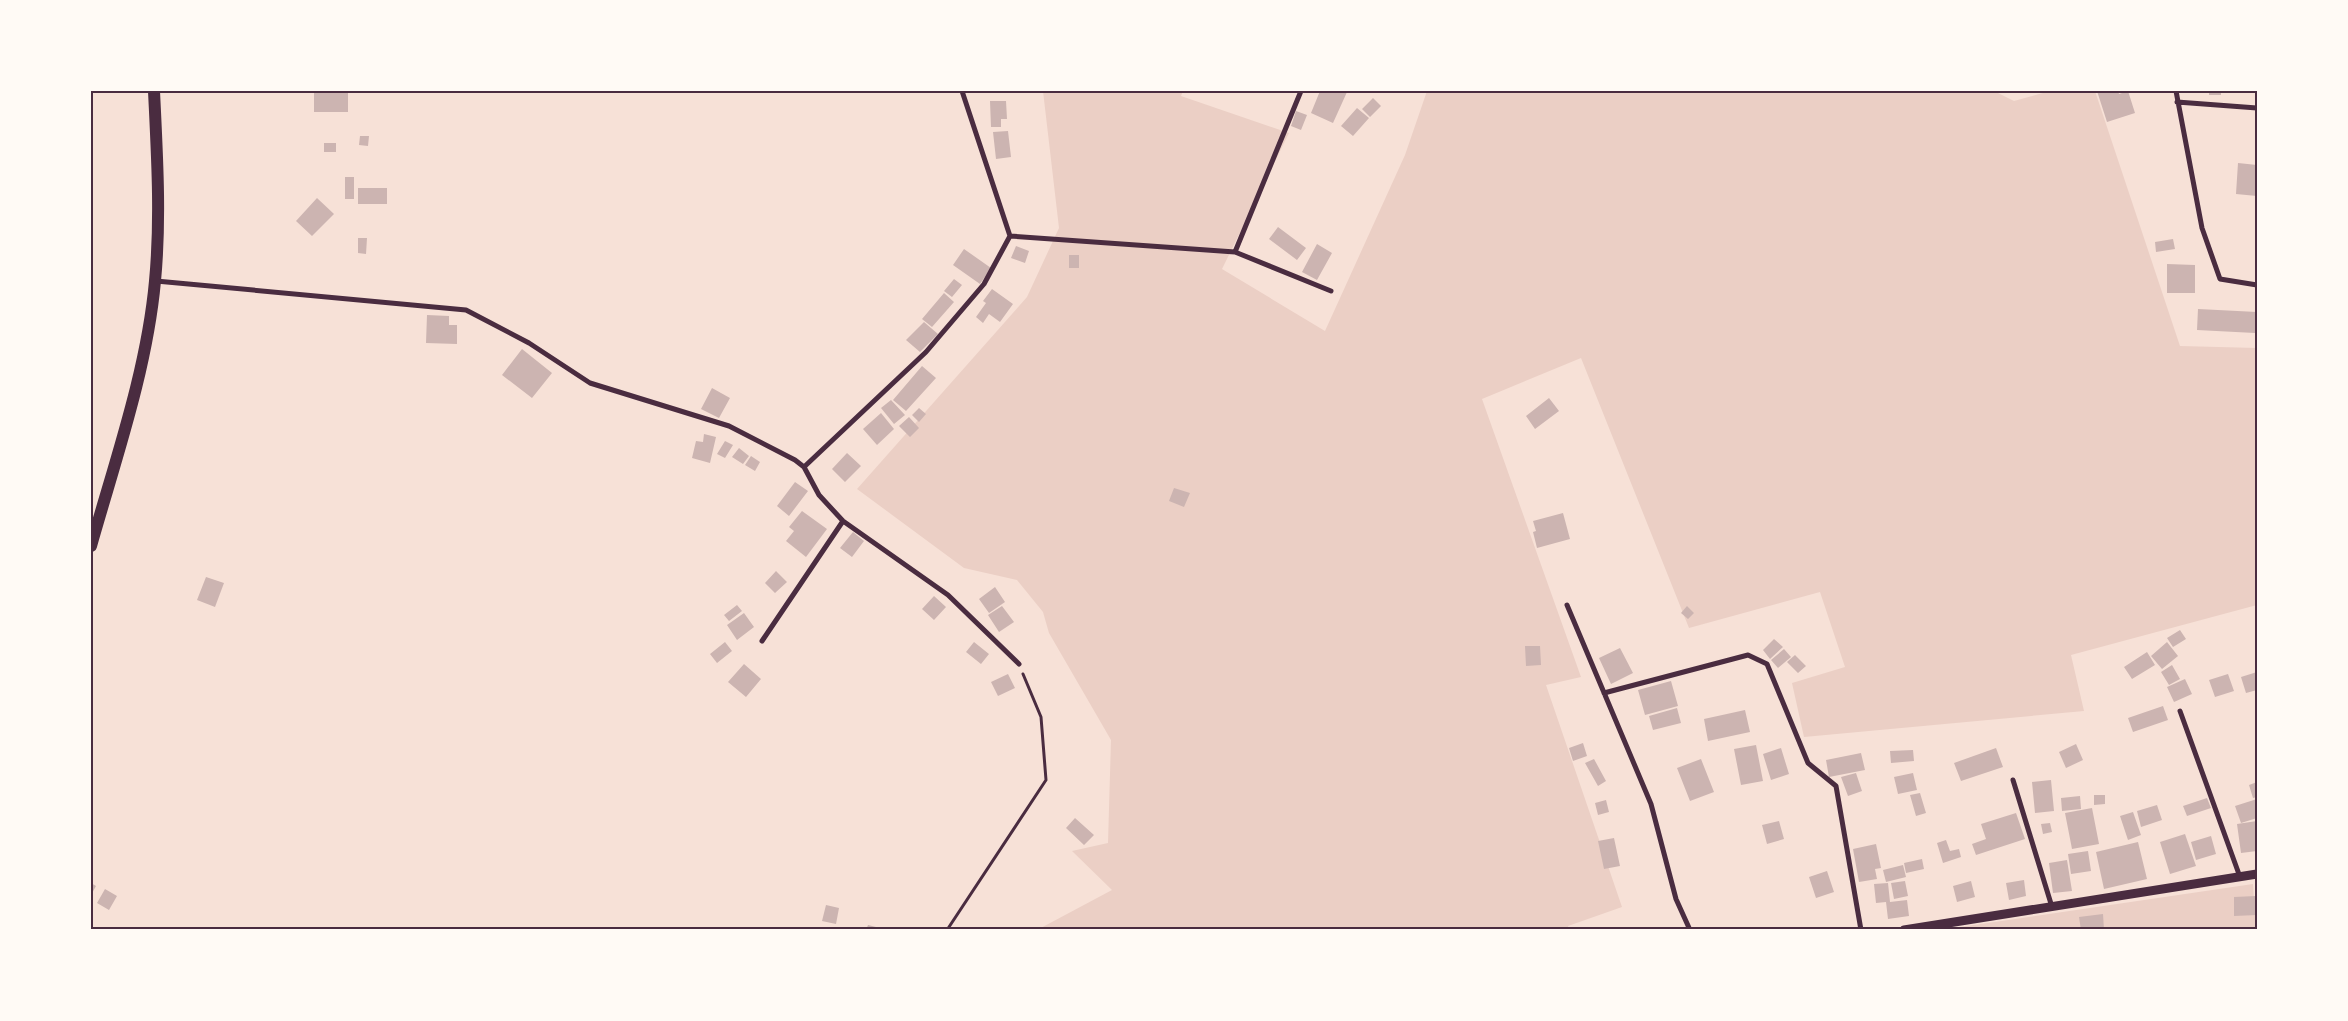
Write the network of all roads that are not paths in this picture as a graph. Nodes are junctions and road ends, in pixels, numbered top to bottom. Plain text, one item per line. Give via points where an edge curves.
1 (154, 91) edge
2 (962, 91) edge
3 (1300, 91) edge
4 (2176, 91) edge
5 (2177, 102) junction
6 (2257, 108) edge
7 (1010, 236) junction
8 (1235, 252) junction
9 (155, 281) junction
10 (2257, 285) edge
11 (1331, 291) dead end
12 (804, 467) junction
13 (843, 521) junction
14 (91, 546) edge
15 (1567, 605) dead end
16 (762, 641) dead end
17 (1019, 664) road end
18 (1604, 693) junction
19 (2180, 711) dead end
20 (2013, 780) dead end
21 (2257, 874) edge
22 (2240, 877) junction
23 (2052, 907) junction
24 (1690, 930) edge
25 (1861, 930) edge
26 (1904, 930) edge

1 - 9 main road via 159,188
2 - 7 street
3 - 8 street
4 - 5 street
5 - 6 street
5 - 10 street via 2202,228 2220,279
7 - 8 street
7 - 12 street via 984,284 926,352
8 - 11 street
9 - 12 street via 466,310 529,343 590,382 729,426
9 - 14 main road via 138,373
12 - 13 street via 819,495
13 - 16 street
13 - 17 street via 948,595
15 - 18 street
18 - 24 street via 1651,804 1676,899
18 - 25 street via 1748,655 1767,664 1808,763 1836,786
19 - 22 street
20 - 23 street
21 - 22 street
22 - 23 street
23 - 26 street

